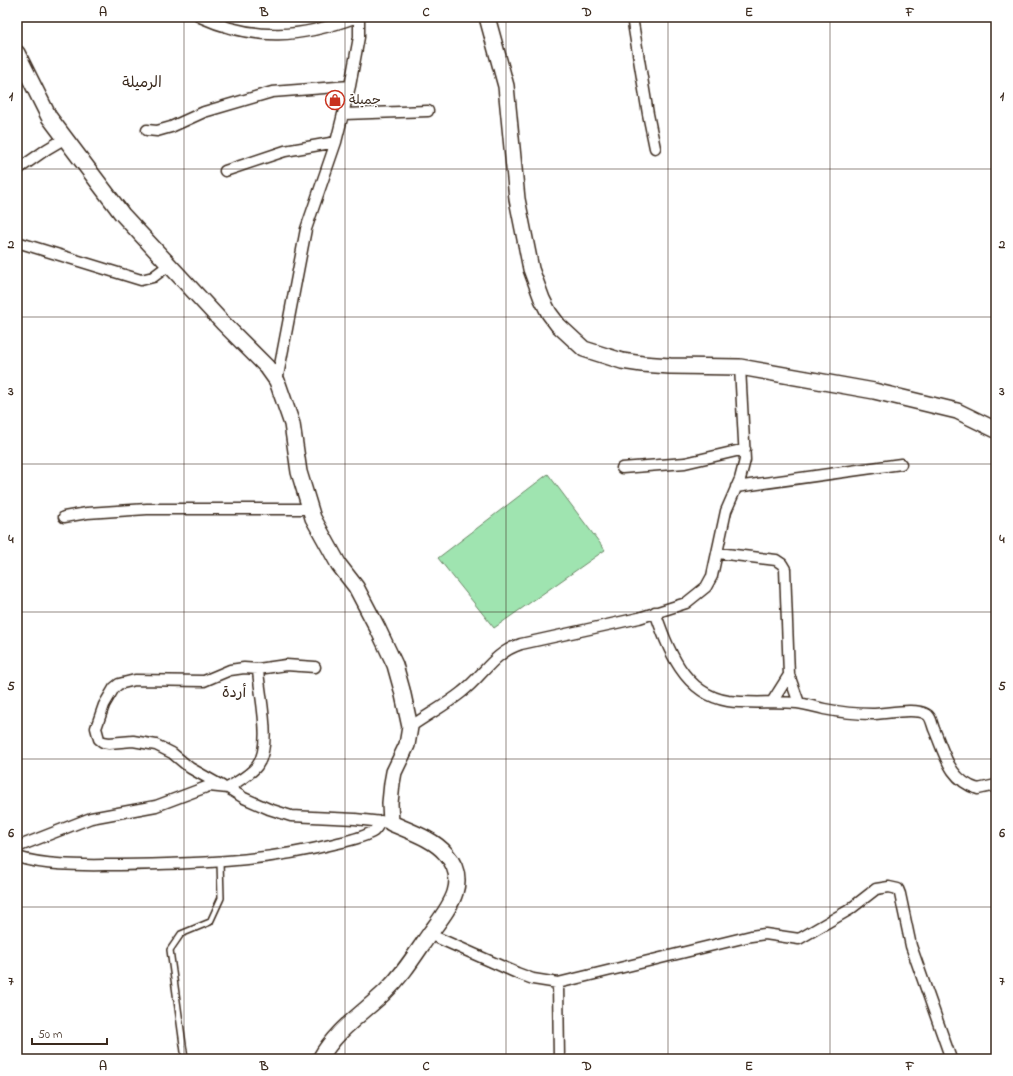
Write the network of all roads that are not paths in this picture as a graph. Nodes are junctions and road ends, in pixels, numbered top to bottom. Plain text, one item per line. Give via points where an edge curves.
1 (200, 17) edge
2 (358, 17) edge
3 (487, 17) edge
4 (632, 17) edge
5 (17, 54) edge
6 (23, 76) edge
7 (350, 86) junction
8 (428, 110) dead end
9 (344, 114) junction
10 (147, 130) dead end
11 (64, 139) junction
12 (336, 142) junction
13 (655, 148) dead end
14 (17, 170) edge
15 (225, 171) dead end
16 (17, 242) edge
17 (169, 265) junction
18 (740, 367) junction
19 (277, 381) junction
20 (996, 430) edge
21 (745, 449) junction
22 (901, 464) dead end
23 (622, 468) dead end
24 (736, 488) junction
25 (310, 510) junction
26 (64, 517) dead end
27 (718, 553) junction
28 (655, 612) junction
29 (315, 667) dead end
30 (258, 669) junction
31 (789, 675) junction
32 (772, 702) junction
33 (799, 704) junction
34 (410, 727) junction
35 (996, 785) edge
36 (225, 787) junction
37 (386, 822) junction
38 (17, 847) edge
39 (17, 857) edge
40 (220, 862) junction
41 (429, 934) junction
42 (558, 983) junction
43 (185, 1059) edge
44 (320, 1059) edge
45 (558, 1059) edge
46 (951, 1059) edge

1 - 2 street via 220,26 274,36 332,27
2 - 7 street via 359,36
3 - 18 street via 506,86 514,182 522,232 531,269 549,313 584,349 604,356 622,361 670,366
4 - 13 street
5 - 6 street
6 - 11 street
7 - 9 street
7 - 10 street via 272,92 204,112 171,127 157,131
8 - 9 street
9 - 12 street
11 - 14 street
11 - 17 street via 133,228
12 - 15 street via 285,151
12 - 19 street via 306,229
16 - 17 street via 141,280 153,277
17 - 19 street via 267,367
18 - 20 street via 874,391 939,406 957,411
18 - 21 street
19 - 25 street via 292,424 299,472
21 - 23 street via 685,463
21 - 24 street via 743,469
22 - 24 street
24 - 27 street via 726,511
25 - 26 street via 147,509
25 - 34 street via 318,529 363,601 395,665
27 - 28 street via 706,587 686,602
27 - 31 street via 776,560 782,564 786,574
28 - 32 street via 671,652 693,685 701,691 728,701
28 - 34 street via 508,649 461,694
29 - 30 street via 286,665
30 - 36 street via 265,720 261,757 252,772
30 - 36 street via 230,670 198,682 125,681 119,684 108,698 96,728 103,742 133,741 156,745
31 - 32 street
31 - 33 street
32 - 33 street
33 - 35 street via 871,714 916,711 924,713 931,721 950,767 960,780 978,790
34 - 37 street via 407,745 394,772
36 - 37 street via 263,806 291,816
36 - 38 street via 204,787 156,806 101,815
37 - 40 street via 373,831 346,841 270,857
37 - 41 street via 439,848 451,860 456,886 455,897
39 - 40 street via 68,865
40 - 43 lane via 221,898 210,922 180,934 170,950
41 - 42 street via 522,975
41 - 44 street via 396,981 347,1024
42 - 45 street
42 - 46 street via 751,936 764,934 799,939 849,910 868,894 882,887 889,887 898,889 900,894 911,946

